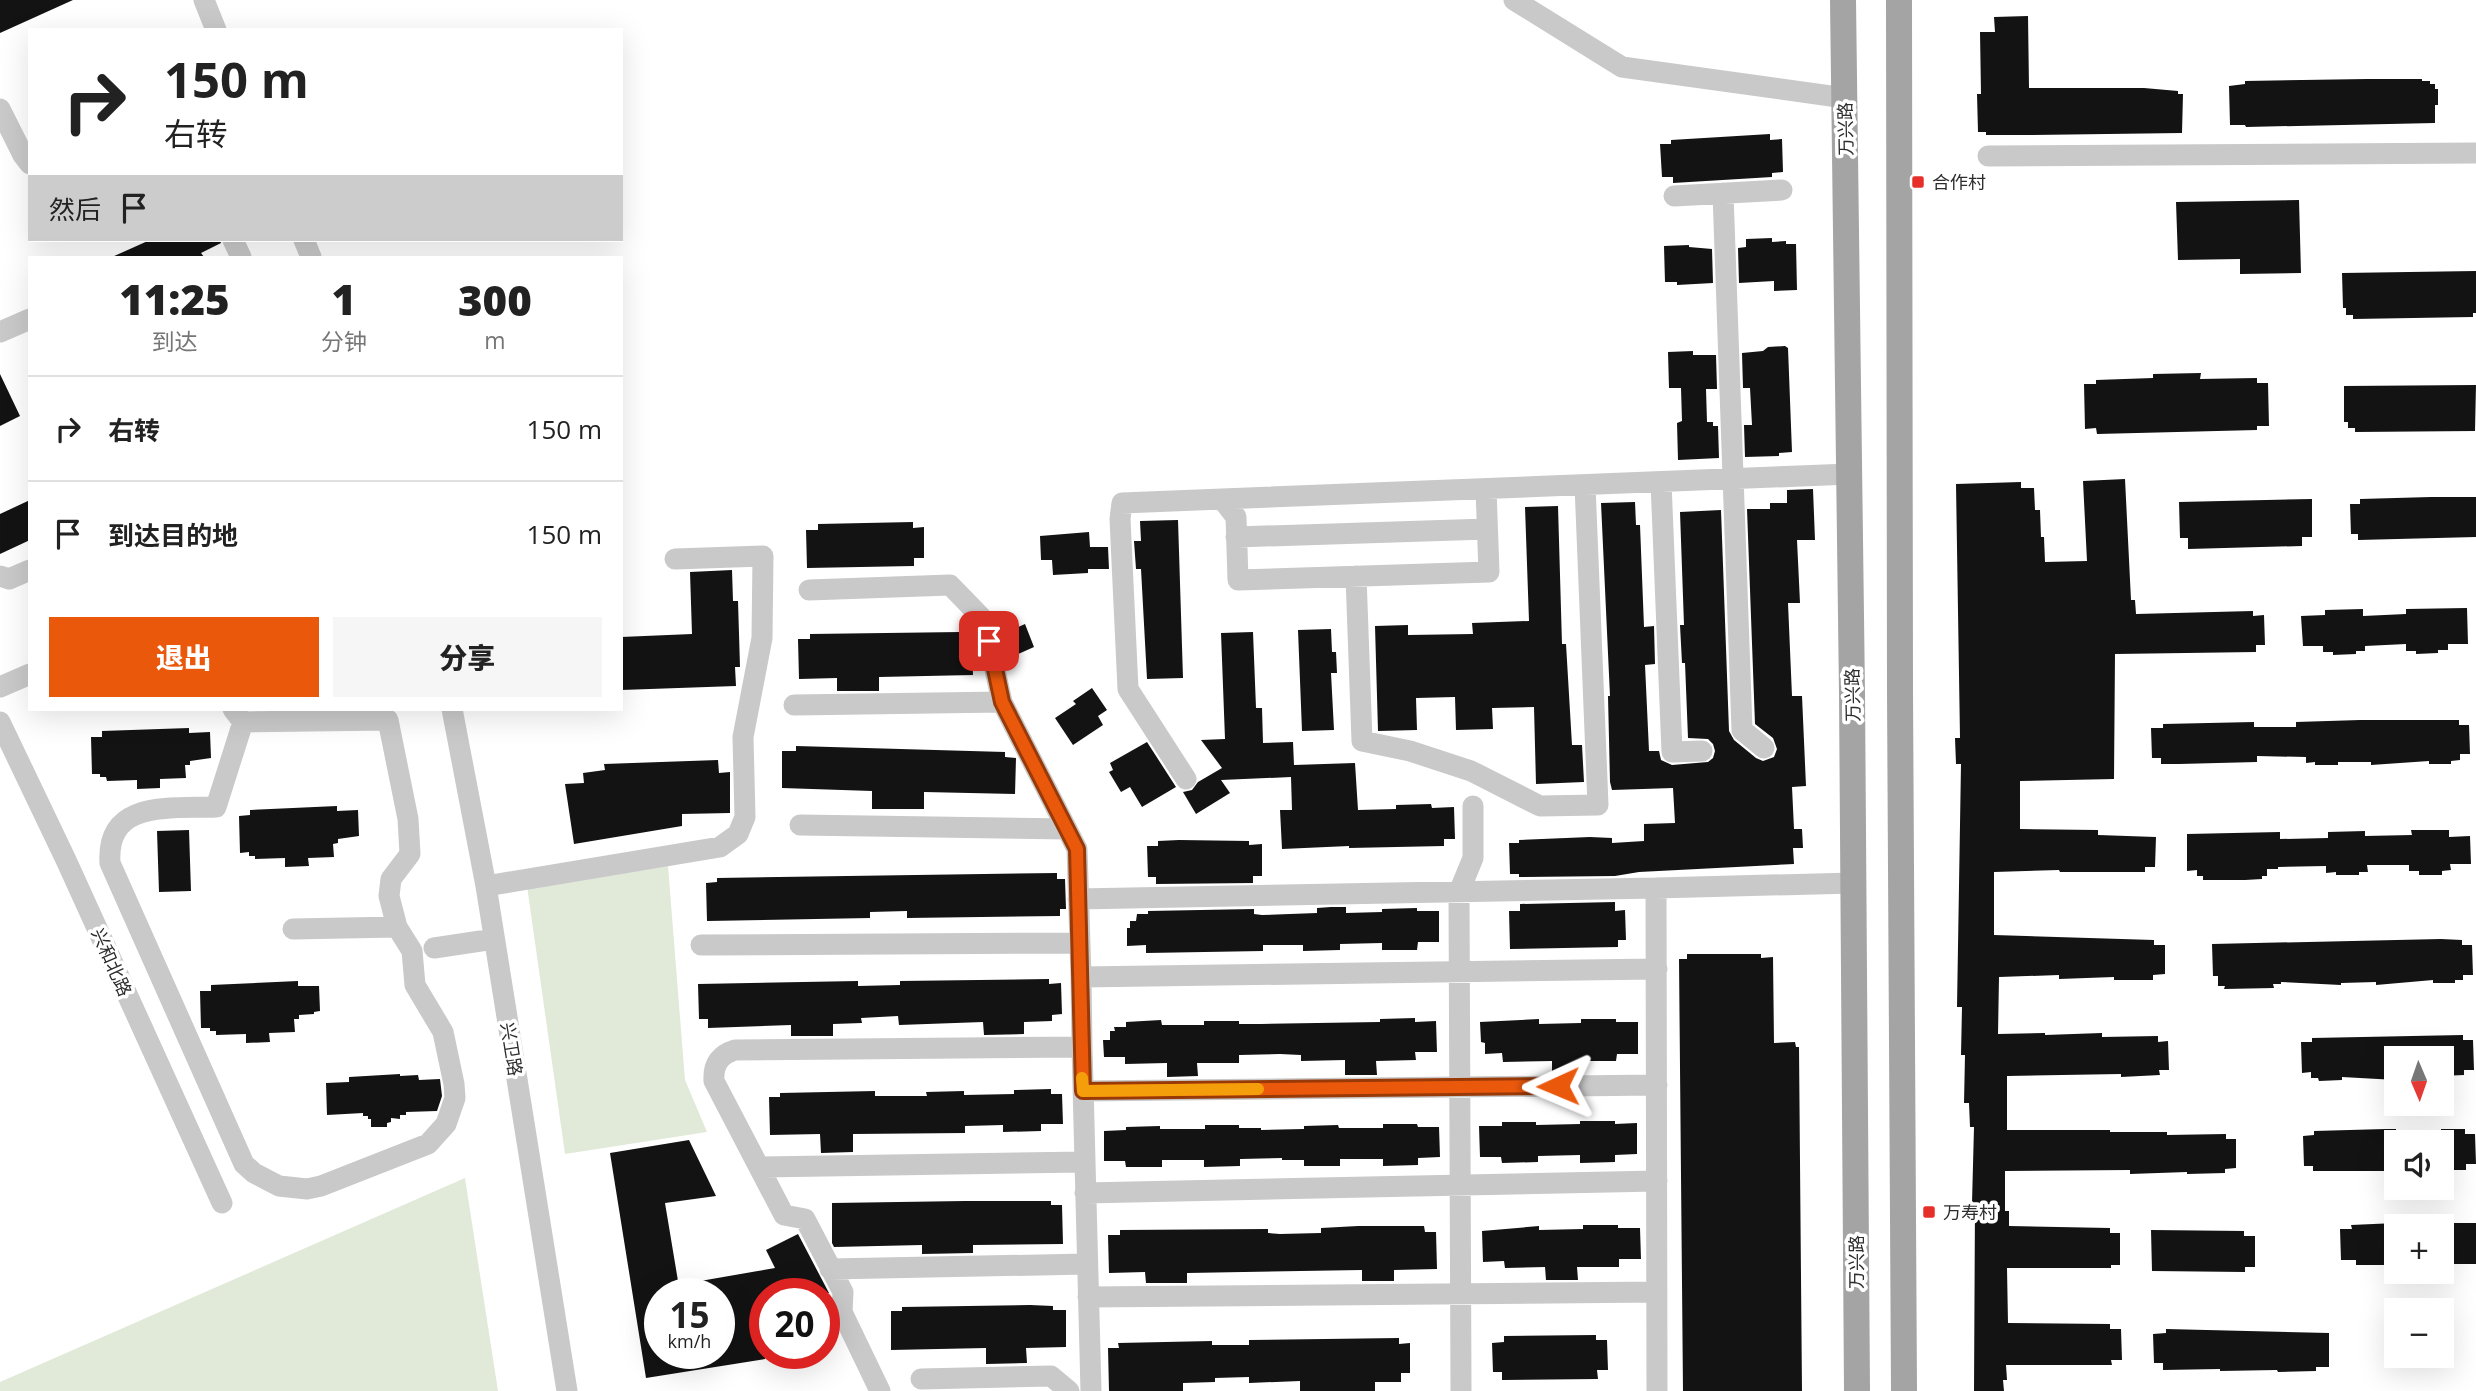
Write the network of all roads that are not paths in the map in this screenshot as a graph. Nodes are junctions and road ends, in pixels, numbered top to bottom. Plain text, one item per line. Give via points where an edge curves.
1 (204, 0) edge
2 (1514, 0) edge
3 (1843, 0) edge
4 (1899, 0) edge
5 (215, 28) edge
6 (1845, 98) junction
7 (0, 109) edge
8 (2476, 153) edge
9 (1988, 156) dead end
10 (28, 161) edge
11 (1782, 190) dead end
12 (1723, 193) junction
13 (1674, 196) dead end
14 (28, 319) edge
15 (0, 332) edge
16 (1850, 474) junction
17 (1734, 479) junction
18 (1661, 482) junction
19 (1586, 485) junction
20 (1486, 489) junction
21 (1222, 499) junction
22 (1487, 529) junction
23 (1236, 537) junction
24 (675, 559) dead end
25 (28, 571) edge
26 (0, 576) edge
27 (1356, 576) junction
28 (809, 590) dead end
29 (28, 675) edge
30 (0, 687) edge
31 (1002, 702) junction
32 (794, 705) dead end
33 (452, 711) edge
34 (238, 716) edge
35 (0, 722) edge
36 (1764, 748) dead end
37 (1702, 751) dead end
38 (1186, 779) dead end
39 (1473, 806) dead end
40 (800, 825) dead end
41 (1067, 829) junction
42 (1854, 883) junction
43 (486, 886) junction
44 (1657, 888) junction
45 (1459, 892) junction
46 (1079, 899) junction
47 (397, 928) junction
48 (293, 929) dead end
49 (494, 939) junction
50 (1080, 943) junction
51 (701, 945) dead end
52 (422, 950) junction
53 (1657, 969) junction
54 (1460, 973) junction
55 (1081, 976) junction
56 (1082, 1047) junction
57 (1657, 1085) junction
58 (1460, 1087) junction
59 (1083, 1091) junction
60 (1085, 1162) junction
61 (759, 1167) junction
62 (1657, 1181) junction
63 (1460, 1185) junction
64 (1085, 1193) junction
65 (222, 1203) dead end
66 (1087, 1264) junction
67 (831, 1269) junction
68 (1657, 1292) junction
69 (1460, 1294) junction
70 (1088, 1297) junction
71 (921, 1379) dead end
72 (567, 1391) edge
73 (880, 1391) edge
74 (1069, 1391) edge
75 (1090, 1391) edge
76 (1461, 1391) edge
77 (1657, 1391) edge
78 (1857, 1391) edge
79 (1904, 1391) edge

1 - 5 street
2 - 6 street via 1622,67
3 - 6 main road, 万兴路
4 - 79 main road
6 - 16 main road, 万兴路
7 - 10 street
8 - 9 street
11 - 12 street
12 - 13 street
12 - 17 street
14 - 15 street
16 - 17 street
16 - 42 main road, 万兴路
17 - 18 street
17 - 36 street via 1742,730
18 - 19 street
18 - 37 street via 1672,752
19 - 20 street
19 - 27 street via 1598,805 1540,806 1471,771 1362,741
20 - 21 street
20 - 22 street
21 - 23 street via 1236,517
21 - 38 street via 1122,503 1128,689
22 - 23 street
22 - 27 street via 1489,572
23 - 27 street via 1238,580
24 - 43 street via 763,556 762,638 743,737 746,808 742,826 720,847
25 - 26 street via 9,579
28 - 31 street via 950,585 984,620
29 - 30 street
31 - 32 street
31 - 41 street
33 - 43 street, 兴卫路
34 - 47 street via 388,720 408,819 410,854 391,879 389,896
34 - 52 street via 216,807 139,812 114,833 109,853 113,873 244,1164 254,1173 279,1186 321,1186 428,1144 446,1124 455,1098 454,1084 443,1032 415,985
35 - 65 street, 兴和北路
39 - 45 street via 1473,858
40 - 41 street
41 - 46 street via 1077,849
42 - 44 street
42 - 78 main road, 万兴路
43 - 49 street, 兴卫路
44 - 45 street
44 - 53 street
45 - 46 street
45 - 54 street
46 - 50 street
47 - 48 street
47 - 52 street
49 - 52 street
49 - 72 street, 兴卫路
50 - 51 street
50 - 55 street
53 - 54 street
53 - 57 street
54 - 55 street
54 - 58 street
55 - 56 street
56 - 59 street
56 - 61 street via 735,1050 716,1065 714,1081
57 - 58 street
57 - 62 street
58 - 59 street
58 - 63 street
59 - 60 street
60 - 61 street
60 - 64 street
61 - 67 street via 784,1215 804,1219
62 - 63 street
62 - 68 street
63 - 64 street
63 - 69 street
64 - 66 street
66 - 67 street
66 - 70 street
67 - 73 street via 842,1292 842,1312
68 - 69 street
68 - 77 street
69 - 70 street
69 - 76 street
70 - 75 street
71 - 74 street via 1051,1376

